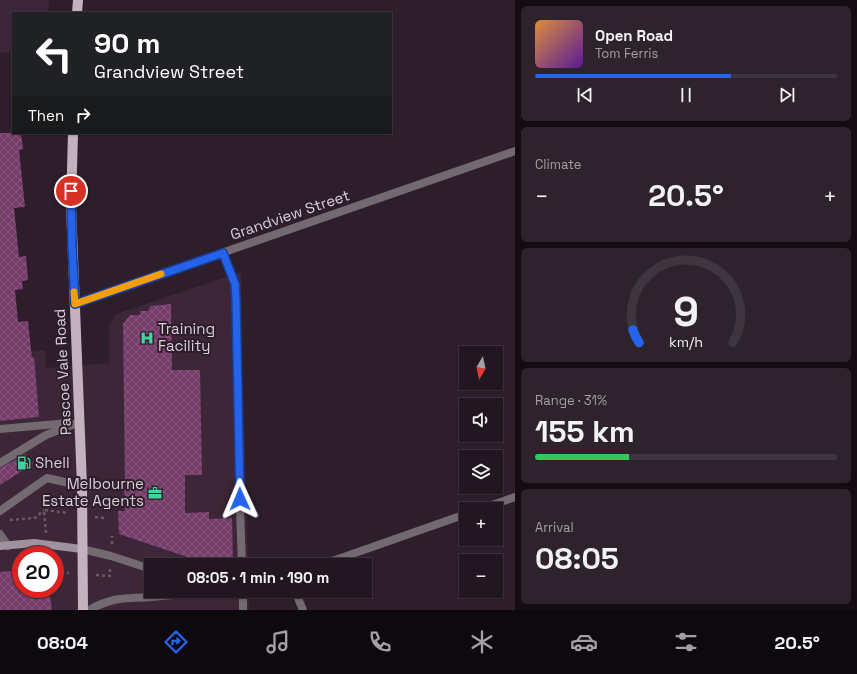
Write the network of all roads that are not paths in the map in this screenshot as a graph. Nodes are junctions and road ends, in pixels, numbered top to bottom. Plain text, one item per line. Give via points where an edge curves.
1 (78, 0) edge
2 (77, 12) edge
3 (73, 134) edge
4 (515, 151) edge
5 (223, 253) junction
6 (75, 304) junction
7 (80, 422) junction
8 (0, 429) edge
9 (0, 463) edge
10 (82, 486) junction
11 (515, 497) edge
12 (501, 502) edge
13 (0, 511) edge
14 (459, 516) edge
15 (0, 534) edge
16 (4, 546) edge
17 (82, 549) junction
18 (242, 558) edge
19 (340, 558) edge
20 (144, 567) edge
21 (144, 597) edge
22 (243, 598) edge
23 (299, 598) edge
24 (83, 610) edge
25 (89, 610) edge
26 (243, 610) edge
27 (303, 610) edge

1 - 2 main road
3 - 6 main road, Pascoe Vale Road via 71,206
4 - 5 street, Grandview Street
5 - 6 street, Grandview Street
5 - 18 street via 235,284 236,300
6 - 7 main road, Pascoe Vale Road
7 - 8 street
7 - 9 street via 46,435
7 - 10 main road, Pascoe Vale Road
10 - 13 street via 48,478
10 - 17 main road, Pascoe Vale Road
11 - 12 street
14 - 19 street
15 - 16 street
16 - 17 main road via 34,543
17 - 20 street
17 - 24 main road, Pascoe Vale Road
21 - 25 street via 107,601
22 - 26 street
23 - 27 street

